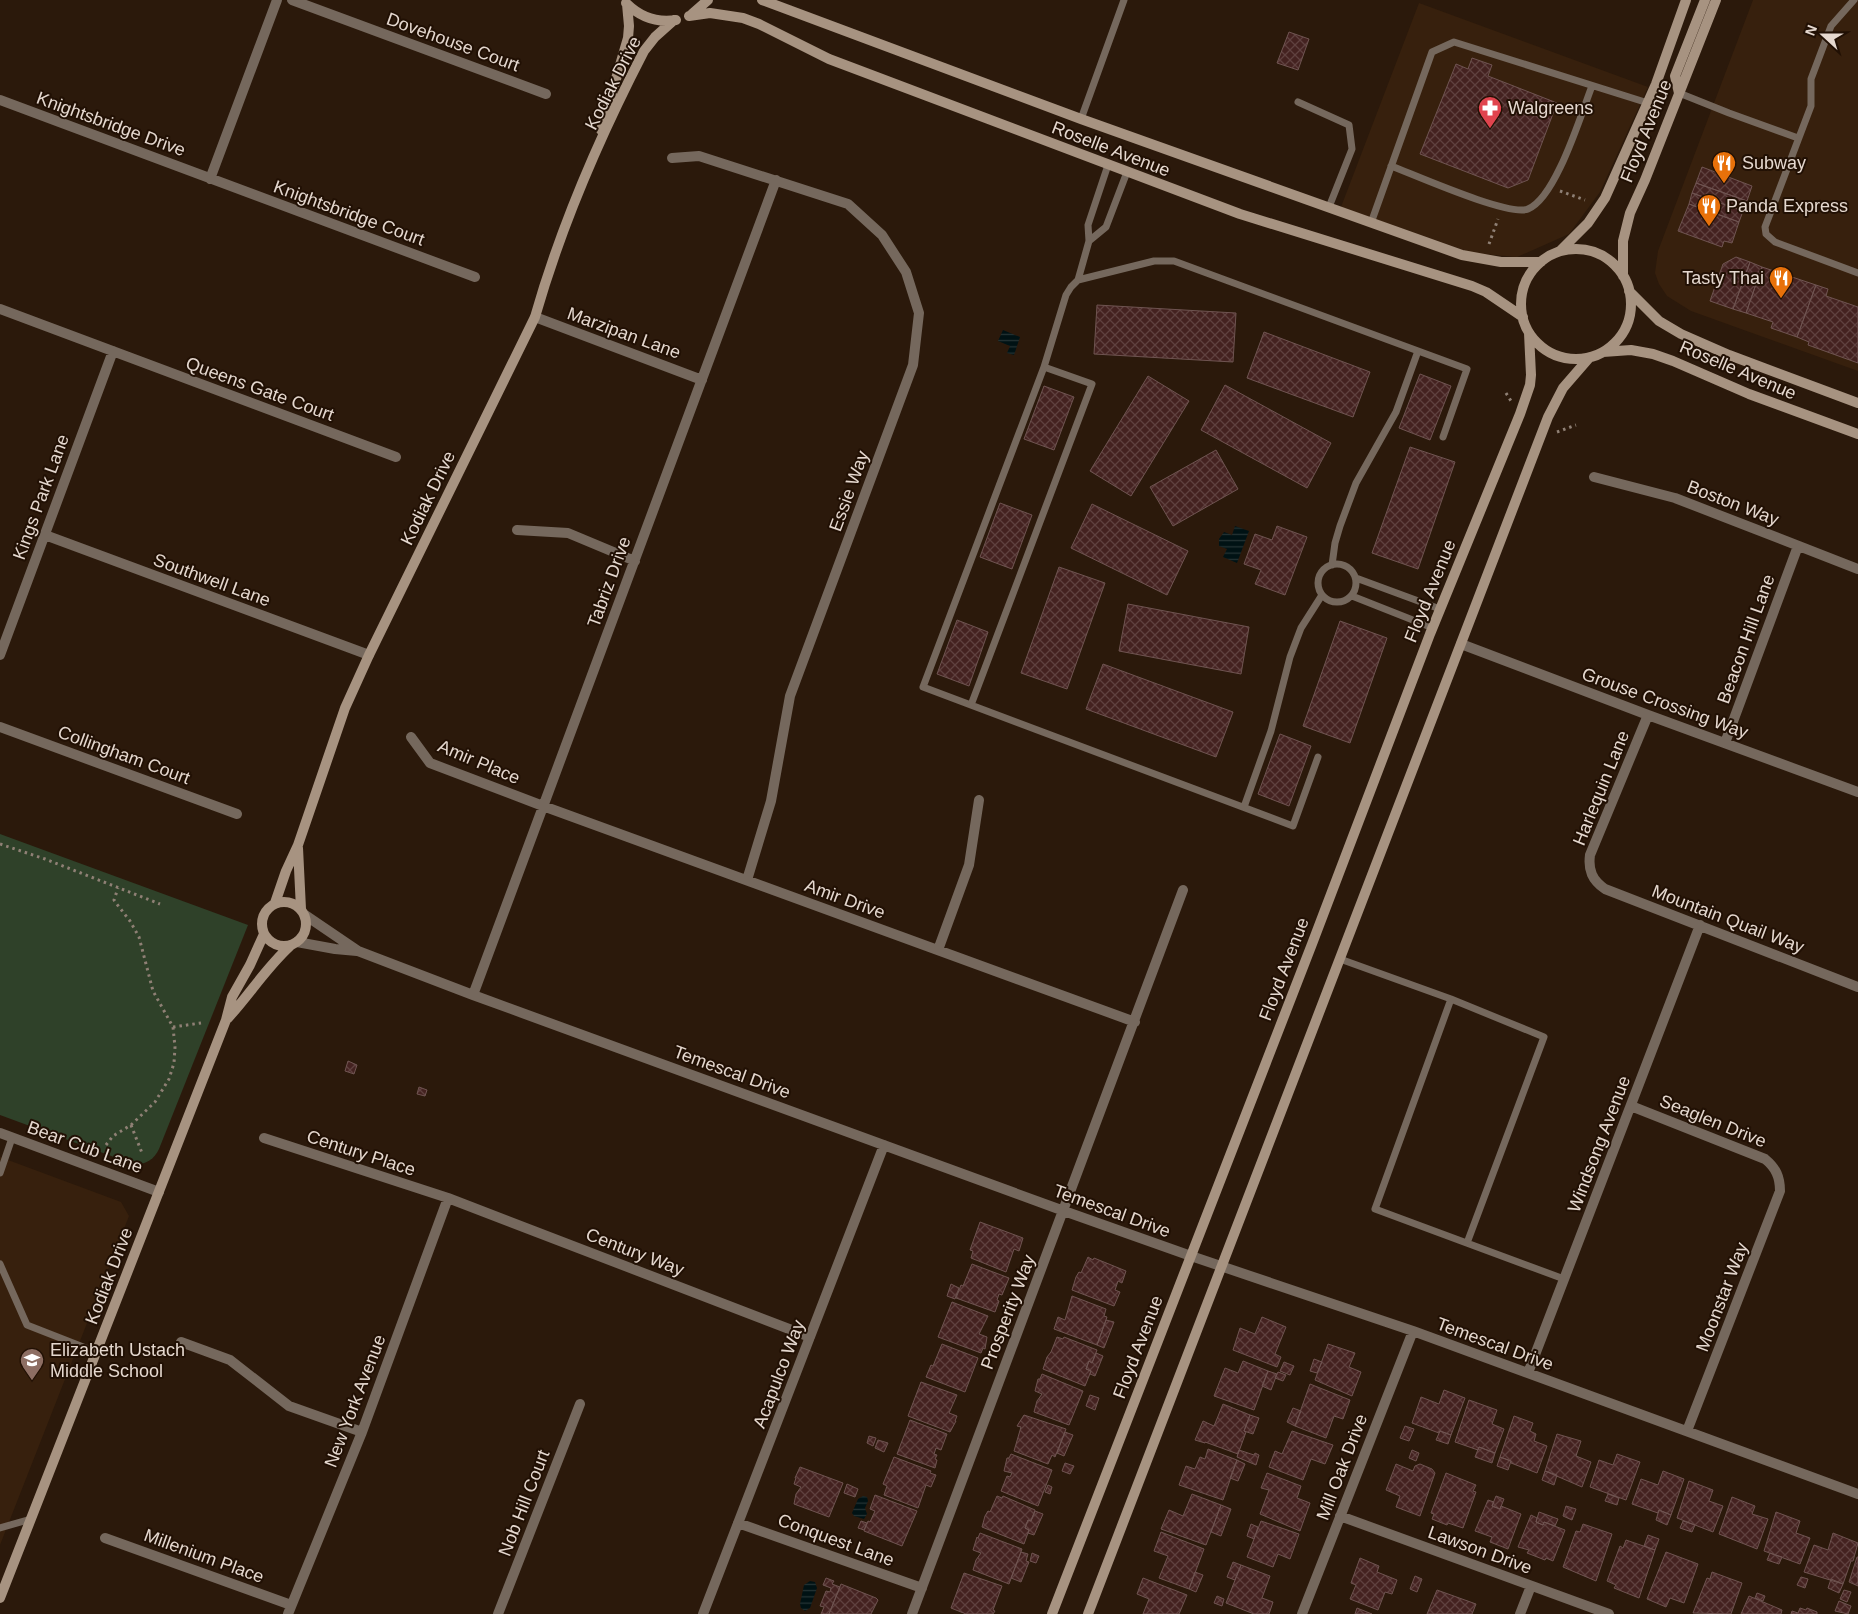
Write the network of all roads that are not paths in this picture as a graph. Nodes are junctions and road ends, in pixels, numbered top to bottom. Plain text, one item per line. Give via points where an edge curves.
1 (277, 0) edge
2 (292, 0) edge
3 (708, 0) edge
4 (762, 0) edge
5 (1124, 0) edge
6 (1686, 0) edge
7 (1705, 0) edge
8 (1716, 0) edge
9 (1854, 0) edge
10 (625, 2) edge
11 (688, 16) junction
12 (674, 20) junction
13 (1592, 86) junction
14 (1679, 93) junction
15 (546, 94) dead end
16 (0, 100) edge
17 (1298, 102) dead end
18 (1648, 103) junction
19 (1081, 119) junction
20 (1798, 138) junction
21 (672, 158) dead end
22 (1108, 165) junction
23 (1391, 166) junction
24 (590, 167) junction
25 (1127, 172) junction
26 (210, 179) junction
27 (776, 180) junction
28 (1329, 207) junction
29 (1371, 223) junction
30 (1089, 241) junction
31 (1559, 252) junction
32 (1541, 262) junction
33 (1858, 273) edge
34 (475, 277) dead end
35 (1623, 277) junction
36 (1078, 280) junction
37 (1629, 291) junction
38 (0, 310) edge
39 (1523, 317) junction
40 (535, 318) junction
41 (1529, 333) junction
42 (113, 351) junction
43 (1418, 351) junction
44 (1602, 352) junction
45 (1589, 358) junction
46 (1044, 367) junction
47 (702, 380) junction
48 (1858, 403) edge
49 (1858, 434) edge
50 (1443, 436) dead end
51 (396, 457) dead end
52 (1594, 476) dead end
53 (517, 530) dead end
54 (44, 535) junction
55 (1798, 546) junction
56 (635, 560) junction
57 (1332, 565) junction
58 (1858, 569) edge
59 (1356, 578) junction
60 (1322, 595) junction
61 (1352, 596) junction
62 (1440, 609) junction
63 (1433, 628) junction
64 (1461, 644) junction
65 (0, 655) edge
66 (369, 655) junction
67 (970, 705) junction
68 (1648, 715) junction
69 (0, 727) edge
70 (410, 737) dead end
71 (1725, 743) junction
72 (1318, 757) dead end
73 (1858, 792) edge
74 (979, 800) dead end
75 (543, 806) junction
76 (1244, 807) junction
77 (237, 814) dead end
78 (298, 845) junction
79 (1591, 874) joint
80 (747, 880) junction
81 (1183, 890) dead end
82 (275, 903) junction
83 (303, 912) junction
84 (1700, 925) junction
85 (264, 934) junction
86 (294, 944) junction
87 (938, 950) junction
88 (358, 951) junction
89 (1340, 959) junction
90 (1858, 987) edge
91 (473, 995) junction
92 (1452, 999) junction
93 (226, 1020) junction
94 (1135, 1022) junction
95 (1631, 1106) junction
96 (0, 1133) edge
97 (12, 1138) junction
98 (264, 1138) dead end
99 (884, 1145) junction
100 (0, 1173) edge
101 (1778, 1173) joint
102 (159, 1192) junction
103 (448, 1198) junction
104 (1064, 1211) junction
105 (1467, 1243) junction
106 (1191, 1256) junction
107 (0, 1264) edge
108 (1222, 1267) junction
109 (1564, 1280) junction
110 (1413, 1331) junction
111 (810, 1337) junction
112 (181, 1342) dead end
113 (96, 1352) junction
114 (1528, 1373) junction
115 (580, 1404) dead end
116 (1687, 1431) junction
117 (362, 1432) junction
118 (1858, 1494) edge
119 (1340, 1516) junction
120 (31, 1519) junction
121 (738, 1523) junction
122 (0, 1528) edge
123 (105, 1538) dead end
124 (1531, 1586) junction
125 (922, 1588) junction
126 (0, 1598) edge
127 (290, 1609) edge
128 (498, 1614) edge
129 (703, 1614) edge
130 (912, 1614) edge
131 (1052, 1614) edge
132 (1088, 1614) edge
133 (1302, 1614) edge
134 (1520, 1614) edge
135 (1609, 1614) edge

1 - 26 street
2 - 15 street, Dovehouse Court
3 - 11 street
4 - 19 street, Roselle Avenue
5 - 19 lane
6 - 18 street, Floyd Avenue
7 - 14 street via 1675,76
8 - 14 street, Floyd Avenue
9 - 20 lane via 1831,26 1811,79 1810,106
10 - 12 street via 645,17 659,21
10 - 24 street, Kodiak Drive via 628,38
11 - 12 street
11 - 22 street, Roselle Avenue via 710,13 743,18 829,59
12 - 24 street, Kodiak Drive via 644,51
13 - 18 lane
13 - 23 lane via 1556,178 1543,197 1528,209 1512,210 1492,204
13 - 23 lane via 1454,42 1432,52
14 - 20 lane
14 - 35 street, Floyd Avenue via 1625,228
16 - 26 street, Knightsbridge Drive
17 - 28 lane via 1349,125 1352,149
18 - 31 street, Floyd Avenue via 1597,211
19 - 28 street, Roselle Avenue
20 - 33 lane via 1766,222 1766,234 1775,242
21 - 27 street, Essie Way via 699,156
22 - 25 street, Roselle Avenue
22 - 30 lane via 1088,225
23 - 29 lane
24 - 40 street, Kodiak Drive via 549,266
25 - 30 lane via 1106,227
25 - 39 street, Roselle Avenue via 1240,214 1472,286
26 - 34 street, Knightsbridge Court
27 - 47 street, Tabriz Drive
27 - 80 street, Essie Way via 848,204 882,235 906,272 919,313 914,365 790,696 772,801
28 - 29 street, Roselle Avenue
29 - 32 street, Roselle Avenue via 1473,258
30 - 36 lane
31 - 32 street
31 - 35 street via 1575,250 1599,255 1613,264
32 - 39 street via 1524,288 1521,300
35 - 37 street
36 - 43 lane via 1154,261 1174,261
36 - 46 lane via 1066,295
37 - 44 street via 1626,326 1612,345
37 - 48 street, Roselle Avenue via 1659,321 1681,334
38 - 42 street, Queens Gate Court
39 - 41 street
40 - 47 street, Marzipan Lane
40 - 66 street, Kodiak Drive
41 - 45 street via 1541,347 1557,356
41 - 62 street, Floyd Avenue via 1530,385
42 - 51 street, Queens Gate Court
42 - 54 street, Kings Park Lane
43 - 50 lane via 1467,369
43 - 57 lane via 1396,412 1356,483 1335,543
44 - 45 street
44 - 49 street, Roselle Avenue via 1631,350 1673,360 1749,394
45 - 64 street via 1563,388 1548,417
46 - 67 lane via 923,688
46 - 67 lane via 1092,384
47 - 56 street, Tabriz Drive
52 - 55 street, Boston Way via 1675,498
53 - 56 street via 568,533
54 - 65 street, Kings Park Lane
54 - 66 street, Southwell Lane
55 - 58 street, Boston Way
55 - 71 street, Beacon Hill Lane
56 - 75 street, Tabriz Drive
57 - 59 lane via 1347,566
57 - 60 lane via 1326,568 1318,581
59 - 61 lane
59 - 62 lane
60 - 61 lane via 1335,602 1343,602
60 - 76 lane via 1301,628 1272,731
61 - 63 lane
62 - 63 street, Floyd Avenue
63 - 106 street, Floyd Avenue
64 - 68 street, Grouse Crossing Way
64 - 89 street
66 - 78 street, Kodiak Drive via 345,708
67 - 76 lane
68 - 71 street, Grouse Crossing Way
68 - 79 street, Harlequin Lane via 1590,855
69 - 77 street, Collingham Court
70 - 75 street, Amir Place via 430,763
71 - 73 street, Grouse Crossing Way
72 - 76 lane via 1293,826
74 - 87 street via 970,865
75 - 80 street, Amir Drive
75 - 91 street, Tabriz Drive
78 - 82 street, Kodiak Drive
78 - 83 street, Kodiak Drive
79 - 84 street, Mountain Quail Way via 1605,889
80 - 87 street, Amir Drive
81 - 94 street, Prosperity Way
82 - 83 street via 289,902
82 - 85 street via 268,907 262,920
83 - 86 street via 306,930
83 - 88 street, Temescal Drive
84 - 90 street, Mountain Quail Way
84 - 95 street, Windsong Avenue
85 - 86 street via 275,945
85 - 93 street, Kodiak Drive via 232,997
86 - 88 street, Temescal Drive
86 - 93 street, Kodiak Drive via 259,978
87 - 94 street, Amir Drive
88 - 91 street, Temescal Drive
89 - 92 lane
89 - 108 street
91 - 99 street, Temescal Drive
92 - 105 lane via 1544,1037
92 - 105 lane via 1375,1209
93 - 102 street, Kodiak Drive
94 - 104 street, Prosperity Way
95 - 101 street, Seaglen Drive via 1765,1159
95 - 109 street, Windsong Avenue
96 - 97 street, Bear Cub Lane
97 - 100 lane
97 - 102 street, Bear Cub Lane
98 - 103 street, Century Place
99 - 104 street, Temescal Drive
99 - 111 street, Acapulco Way
101 - 116 street, Moonstar Way via 1780,1191
102 - 113 street, Kodiak Drive
103 - 111 street, Century Way
103 - 117 street, New York Avenue
104 - 106 street, Temescal Drive
104 - 125 street, Prosperity Way
105 - 109 lane
106 - 108 street, Temescal Drive
106 - 131 street, Floyd Avenue
107 - 113 lane via 27,1325
108 - 110 street, Temescal Drive
108 - 132 street
109 - 114 street, Windsong Avenue
110 - 114 street, Temescal Drive
110 - 119 street, Mill Oak Drive
111 - 121 street, Acapulco Way
112 - 117 street via 230,1360 289,1406
113 - 120 street, Kodiak Drive
114 - 116 street, Temescal Drive
115 - 128 street, Nob Hill Court
116 - 118 street, Temescal Drive
117 - 127 street, New York Avenue
119 - 124 street, Lawson Drive
119 - 133 street, Mill Oak Drive
120 - 122 lane
120 - 126 street, Kodiak Drive
121 - 125 street, Conquest Lane
121 - 129 street, Acapulco Way
123 - 127 street, Millenium Place
124 - 134 street
124 - 135 street, Lawson Drive
125 - 130 street, Prosperity Way

